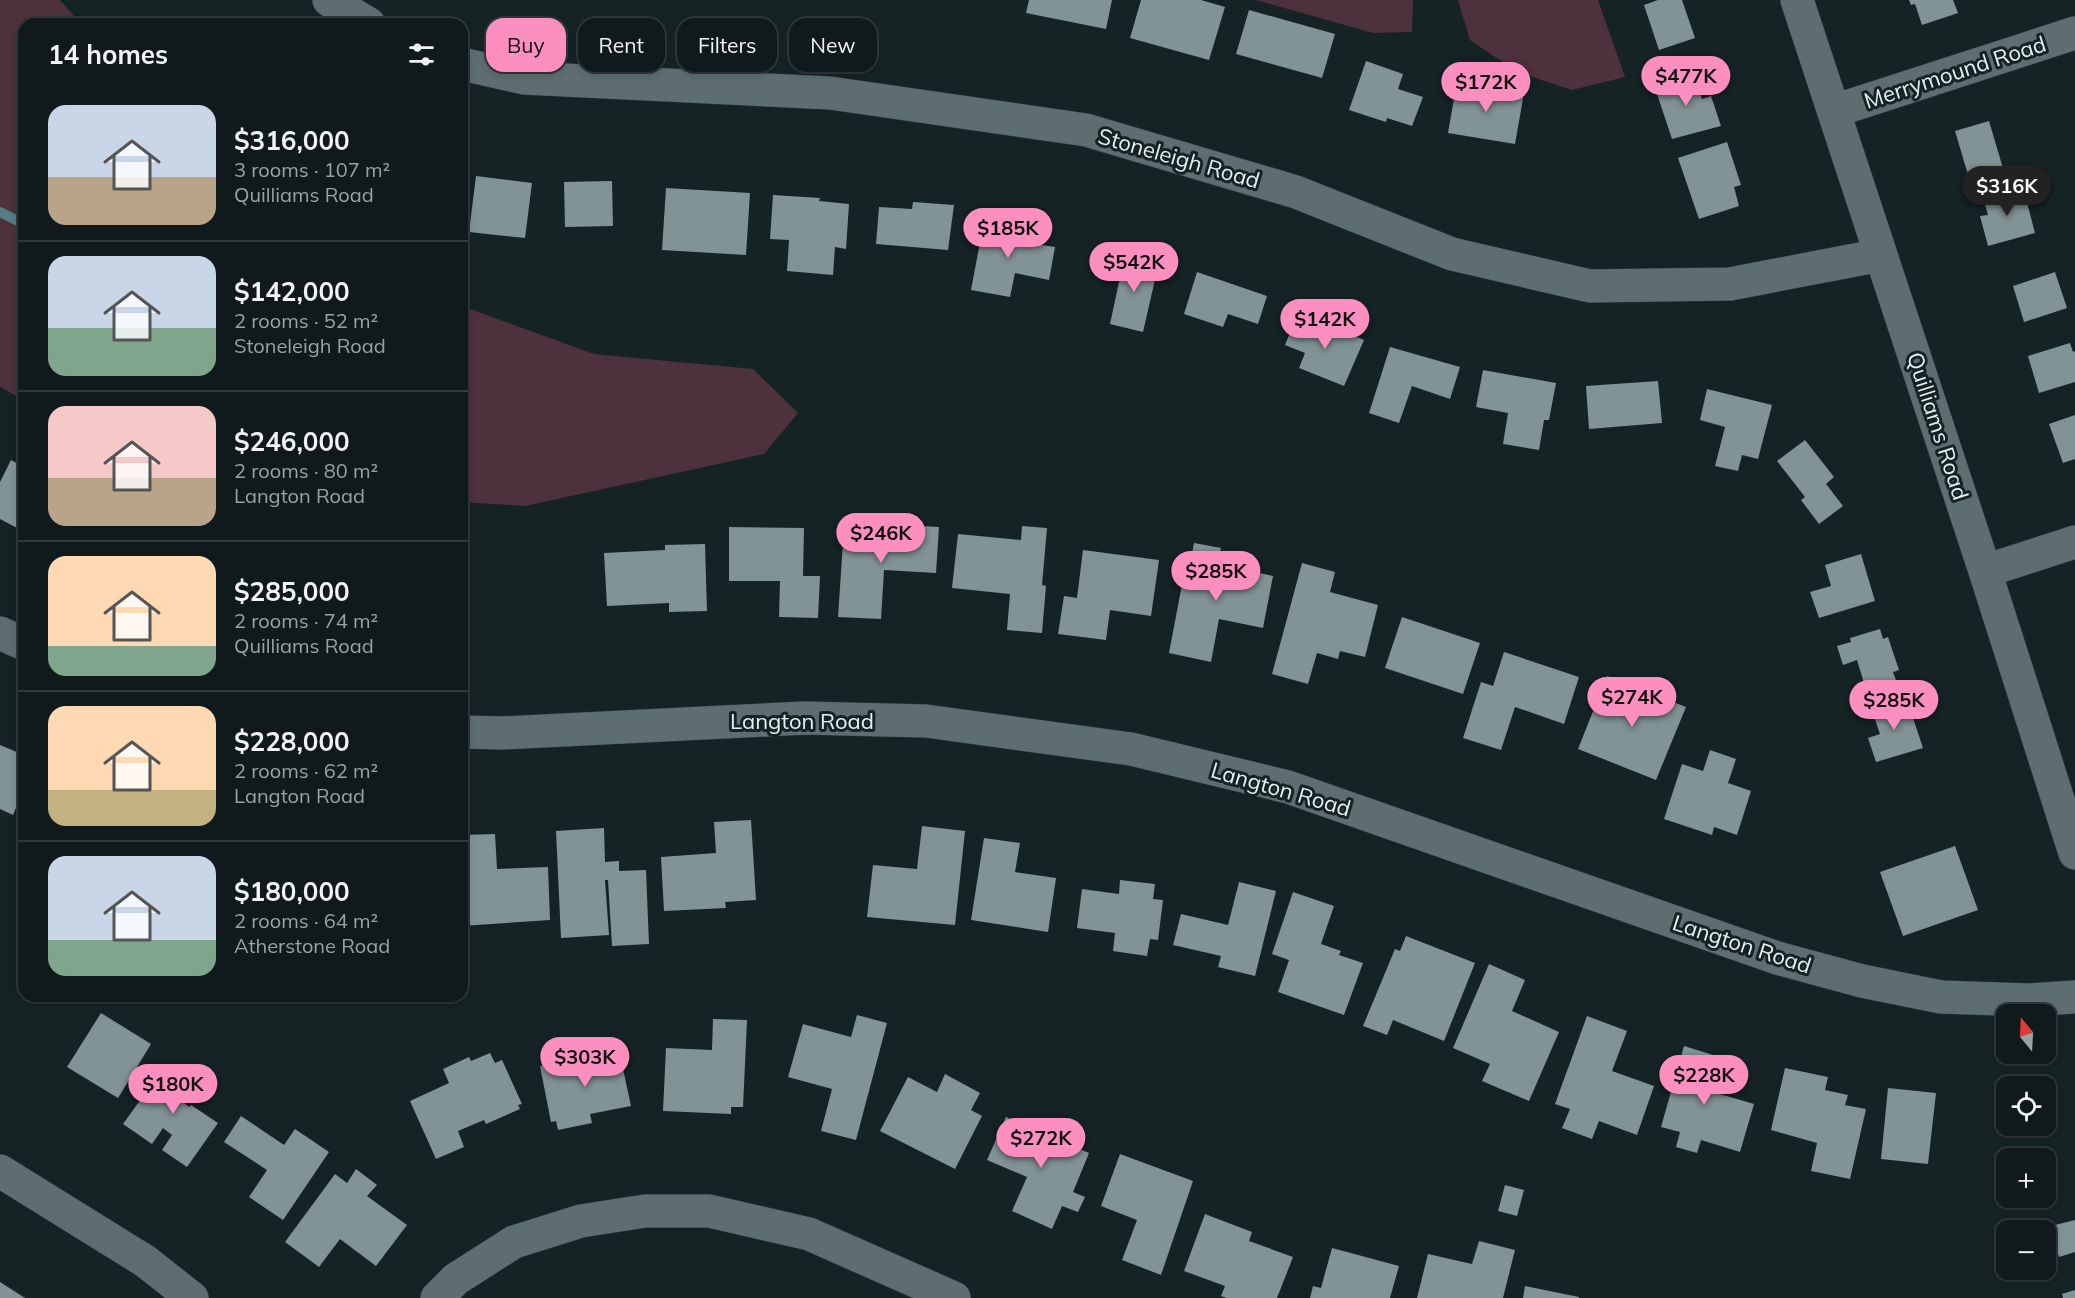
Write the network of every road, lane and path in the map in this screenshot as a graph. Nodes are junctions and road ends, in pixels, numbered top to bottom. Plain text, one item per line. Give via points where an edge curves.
1 (329, 0) edge
2 (1797, 0) edge
3 (359, 18) edge
4 (2075, 33) edge
5 (468, 65) edge
6 (1834, 111) junction
7 (1881, 255) junction
8 (2075, 542) edge
9 (1985, 571) junction
10 (0, 633) edge
11 (18, 641) edge
12 (468, 732) edge
13 (2075, 853) edge
14 (2075, 998) edge
15 (0, 1171) edge
16 (192, 1298) edge
17 (437, 1298) edge
18 (954, 1298) edge

1 - 3 street
2 - 6 street, Quilliams Road
4 - 6 street, Merrymound Road
5 - 7 street, Stoneleigh Road via 524,78 830,93 1086,130 1296,192 1452,254 1590,286 1730,284
6 - 7 street, Quilliams Road
7 - 9 street, Quilliams Road
8 - 9 street
9 - 13 street, Quilliams Road
10 - 11 street
12 - 14 street, Langton Road via 805,718 904,721 1131,749 1288,787 1777,958 1862,981 1941,997
15 - 16 street via 145,1261
17 - 18 street via 456,1279 514,1242 581,1221 645,1211 709,1211 809,1234

